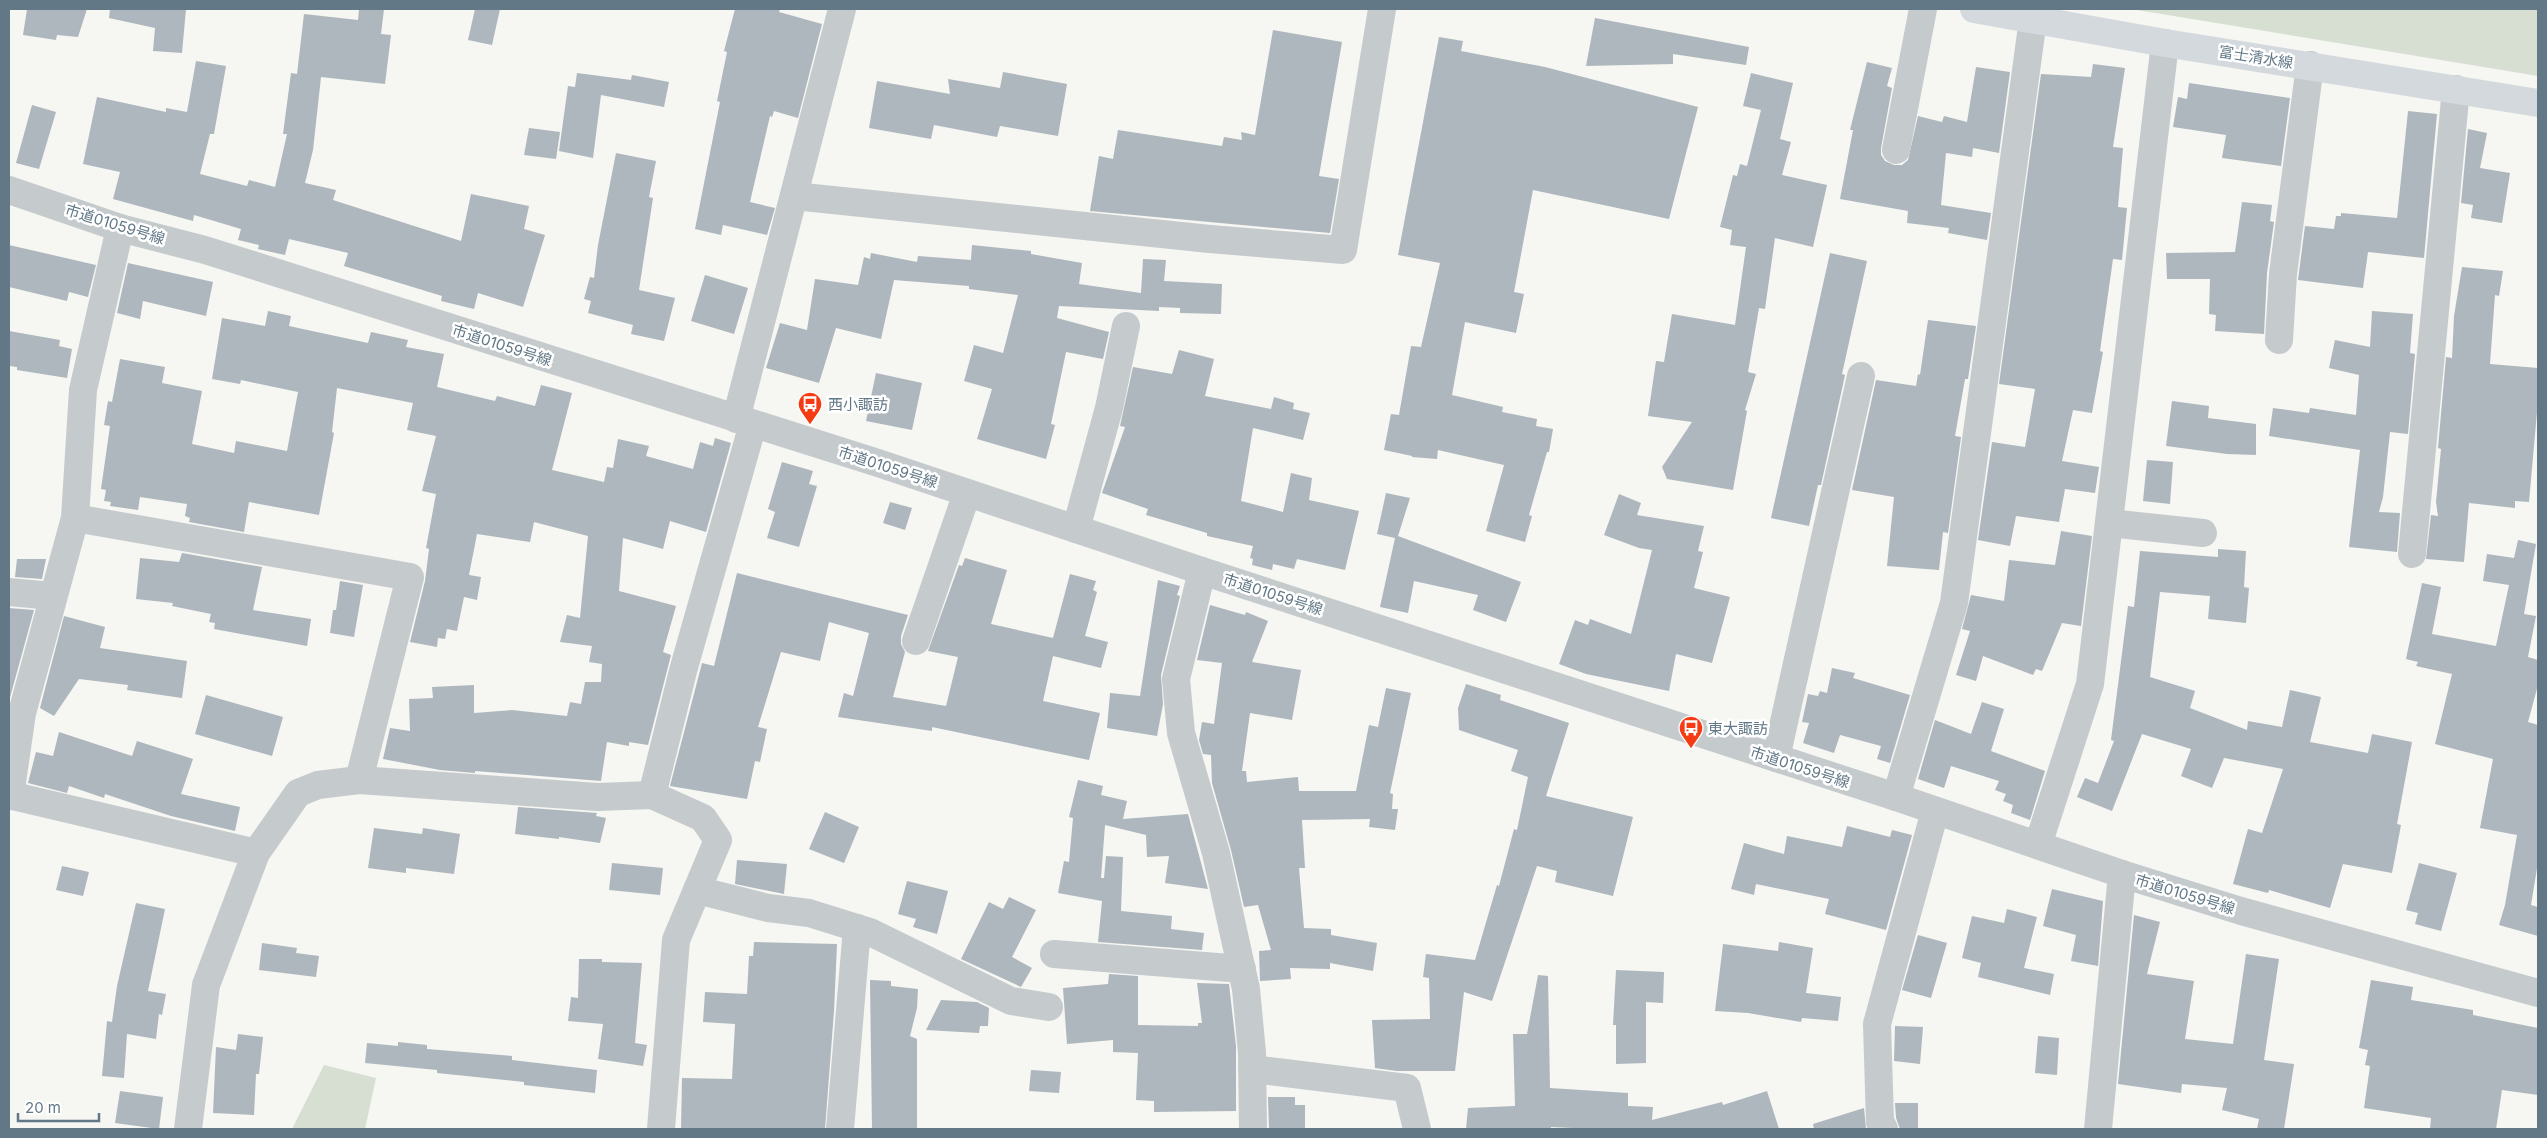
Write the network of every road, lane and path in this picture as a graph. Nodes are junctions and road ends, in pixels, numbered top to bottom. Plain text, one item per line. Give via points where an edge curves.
1 (842, 9) edge
2 (1382, 9) edge
3 (1923, 9) edge
4 (1974, 9) edge
5 (2033, 19) junction
6 (2165, 43) junction
7 (2310, 65) junction
8 (2456, 89) junction
9 (2538, 103) edge
10 (1896, 150) dead end
11 (9, 190) edge
12 (794, 196) junction
13 (120, 228) junction
14 (1126, 326) dead end
15 (2279, 340) dead end
16 (1861, 376) dead end
17 (745, 422) junction
18 (967, 493) junction
19 (75, 518) junction
20 (2109, 523) junction
21 (1076, 529) junction
22 (2204, 533) dead end
23 (2412, 554) dead end
24 (1202, 572) junction
25 (9, 592) edge
26 (53, 596) junction
27 (916, 641) dead end
28 (1776, 758) junction
29 (359, 780) junction
30 (652, 795) junction
31 (9, 796) edge
32 (1896, 797) junction
33 (1934, 811) junction
34 (2038, 845) junction
35 (256, 853) junction
36 (2122, 874) junction
37 (697, 890) junction
38 (857, 928) junction
39 (1054, 954) dead end
40 (1242, 970) junction
41 (2538, 993) edge
42 (1049, 1007) dead end
43 (1252, 1069) junction
44 (188, 1129) edge
45 (661, 1129) edge
46 (840, 1129) edge
47 (1253, 1129) edge
48 (1418, 1129) edge
49 (1884, 1129) edge
50 (2098, 1129) edge

1 - 12 street
2 - 12 street via 1343,250
3 - 10 street
4 - 5 main road, 富士清水線
5 - 6 main road, 富士清水線
5 - 32 street via 1954,604
6 - 7 main road, 富士清水線
6 - 20 street
7 - 8 main road, 富士清水線
7 - 15 street via 2283,274
8 - 9 main road, 富士清水線
8 - 23 street
11 - 13 street, 市道01059号線
12 - 17 street
13 - 17 street, 市道01059号線 via 205,250
13 - 19 street via 83,390
14 - 21 street via 1109,408
16 - 28 street
17 - 18 street, 市道01059号線
17 - 30 street
18 - 21 street, 市道01059号線
18 - 27 street
19 - 26 street
19 - 29 street via 410,577
20 - 22 street
20 - 34 street via 2090,684
21 - 24 street, 市道01059号線
24 - 28 street, 市道01059号線
24 - 40 street via 1176,679 1182,732 1216,853
25 - 26 street
26 - 31 street via 22,713
28 - 32 street, 市道01059号線
29 - 30 street via 597,797
29 - 35 street via 318,785 298,793
30 - 37 street via 703,818 718,840
31 - 35 street
32 - 33 street, 市道01059号線
33 - 34 street, 市道01059号線
33 - 49 street via 1876,1024 1880,1122
34 - 36 street, 市道01059号線
35 - 44 street via 206,985
36 - 41 street, 市道01059号線 via 2241,912
36 - 50 street
37 - 38 street via 768,908 809,913
37 - 45 street via 676,940
38 - 42 street via 1011,1002
38 - 46 street
39 - 40 street
40 - 43 street
43 - 47 street
43 - 48 street via 1407,1088

